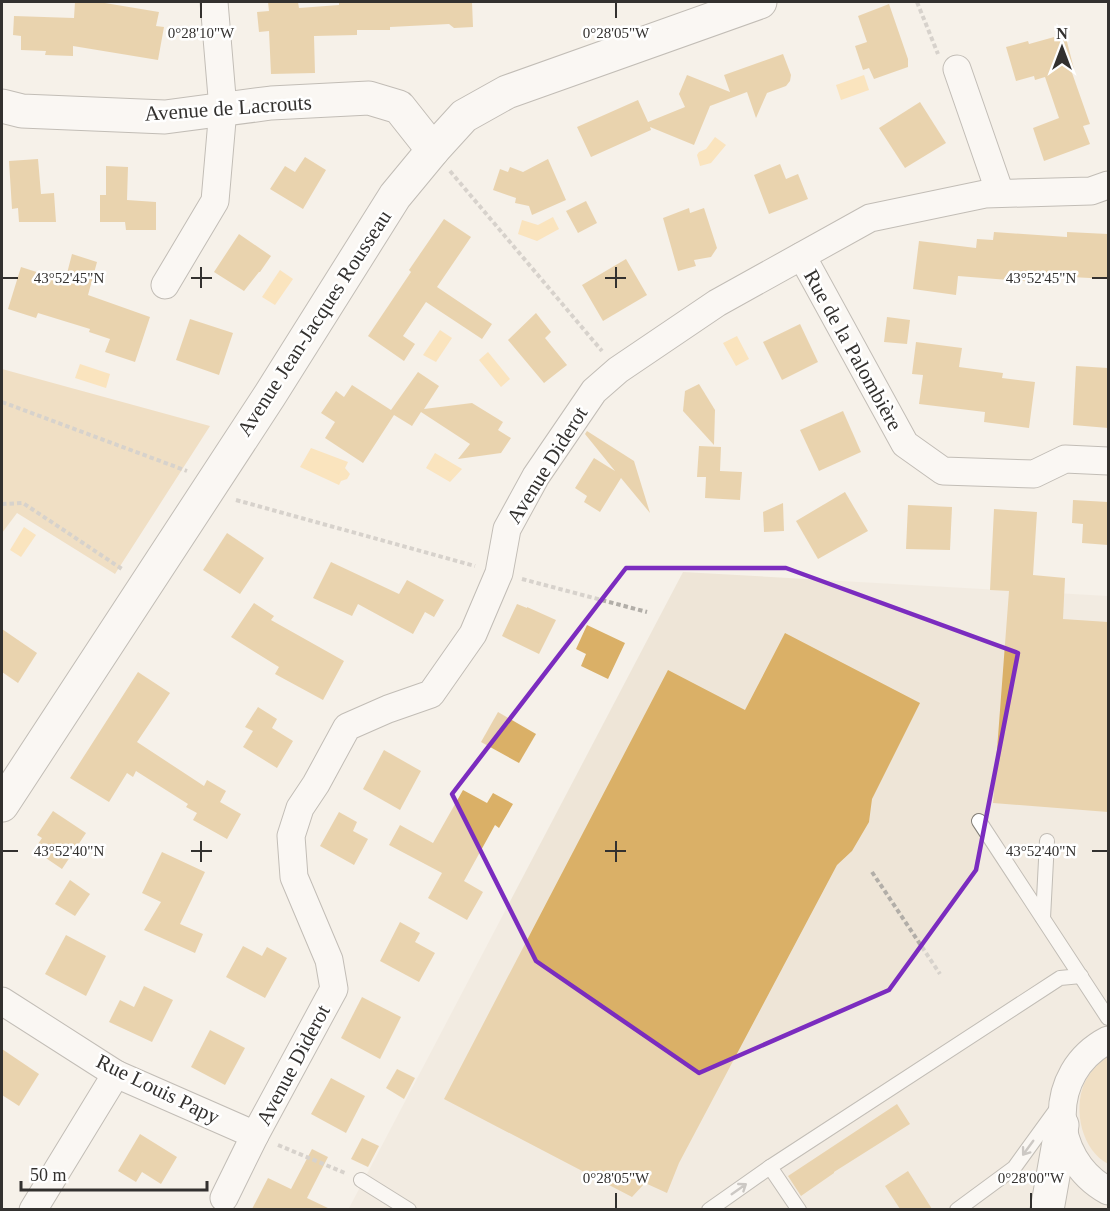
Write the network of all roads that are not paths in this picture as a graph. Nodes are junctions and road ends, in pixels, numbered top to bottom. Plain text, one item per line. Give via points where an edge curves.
1 (214, 2) edge
2 (760, 2) edge
3 (957, 69) road end
4 (2, 106) edge
5 (223, 109) junction
6 (433, 150) junction
7 (1108, 185) edge
8 (1000, 193) junction
9 (802, 256) junction
10 (165, 285) dead end
11 (1108, 461) edge
12 (2, 805) edge
13 (979, 821) dead end
14 (1047, 841) dead end
15 (1043, 918) junction
16 (1081, 976) junction
17 (2, 1001) edge
18 (1108, 1018) edge
19 (1108, 1040) edge
20 (116, 1074) junction
21 (1063, 1113) junction
22 (255, 1135) junction
23 (770, 1167) junction
24 (361, 1180) road end
25 (1108, 1191) edge
26 (224, 1198) dead end
27 (33, 1209) edge
28 (409, 1209) edge
29 (709, 1209) edge
30 (799, 1209) edge
31 (957, 1209) edge
32 (1047, 1209) edge

1 - 5 street
2 - 6 street, Avenue Jean-Jacques Rousseau via 507,92 464,116
3 - 8 street
4 - 5 street, Avenue de Lacrouts via 22,111 165,117
5 - 6 street, Avenue de Lacrouts via 369,98 399,107
5 - 10 street via 215,201
6 - 12 street, Avenue Jean-Jacques Rousseau via 395,196
7 - 8 street, Avenue Diderot via 1091,191
8 - 9 street, Avenue Diderot via 870,218
9 - 11 street, Rue de la Palombière via 905,444 943,471 1034,474 1065,459
9 - 22 street, Avenue Diderot via 717,303 618,370 594,391 536,476 507,529 499,573 473,634 431,694 347,727 300,808 291,836 294,877 328,960 334,989
13 - 15 lane
14 - 15 lane
15 - 16 lane
16 - 18 lane
16 - 23 lane via 1060,978
17 - 20 street, Rue Louis Papy
19 - 21 street via 1082,1060 1070,1079
20 - 22 street, Rue Louis Papy
20 - 27 street
21 - 25 street via 1068,1148 1080,1168
21 -> 31 lane via 1014,1168
21 - 32 street
22 - 26 street
29 -> 23 lane
23 - 30 lane
24 - 28 lane

